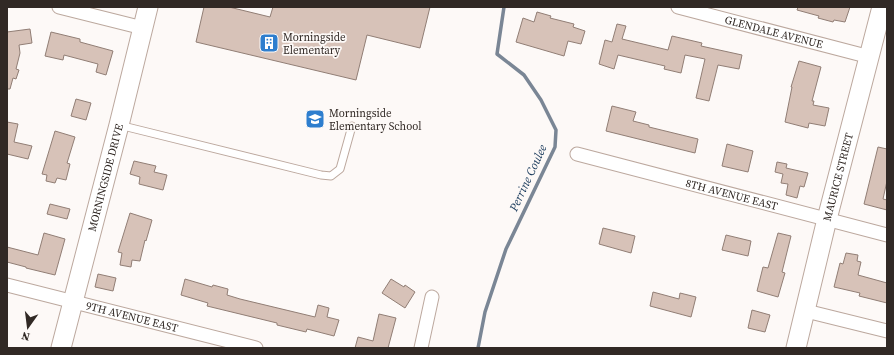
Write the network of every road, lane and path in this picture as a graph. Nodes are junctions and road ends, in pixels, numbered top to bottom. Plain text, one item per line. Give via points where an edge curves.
1 (59, 7) edge
2 (148, 7) edge
3 (678, 7) edge
4 (882, 7) edge
5 (143, 28) junction
6 (870, 57) junction
7 (119, 125) junction
8 (352, 126) dead end
9 (577, 154) dead end
10 (827, 219) junction
11 (887, 235) edge
12 (7, 285) edge
13 (432, 297) dead end
14 (73, 302) junction
15 (806, 311) junction
16 (887, 331) edge
17 (60, 348) edge
18 (256, 348) edge
19 (421, 348) edge
20 (796, 348) edge

1 - 5 street
2 - 5 street, MORNINGSIDE DRIVE
3 - 6 street, GLENDALE AVENUE
4 - 6 street, MAURICE STREET
5 - 7 street, MORNINGSIDE DRIVE
6 - 10 street, MAURICE STREET
7 - 8 lane via 331,176 340,169
7 - 14 street, MORNINGSIDE DRIVE
9 - 10 street, 8TH AVENUE EAST
10 - 11 street, 8TH AVENUE EAST
10 - 15 street, MAURICE STREET
12 - 14 street, 9TH AVENUE EAST
13 - 19 street
14 - 17 street, MORNINGSIDE DRIVE
14 - 18 street, 9TH AVENUE EAST
15 - 16 street
15 - 20 street, MAURICE STREET

